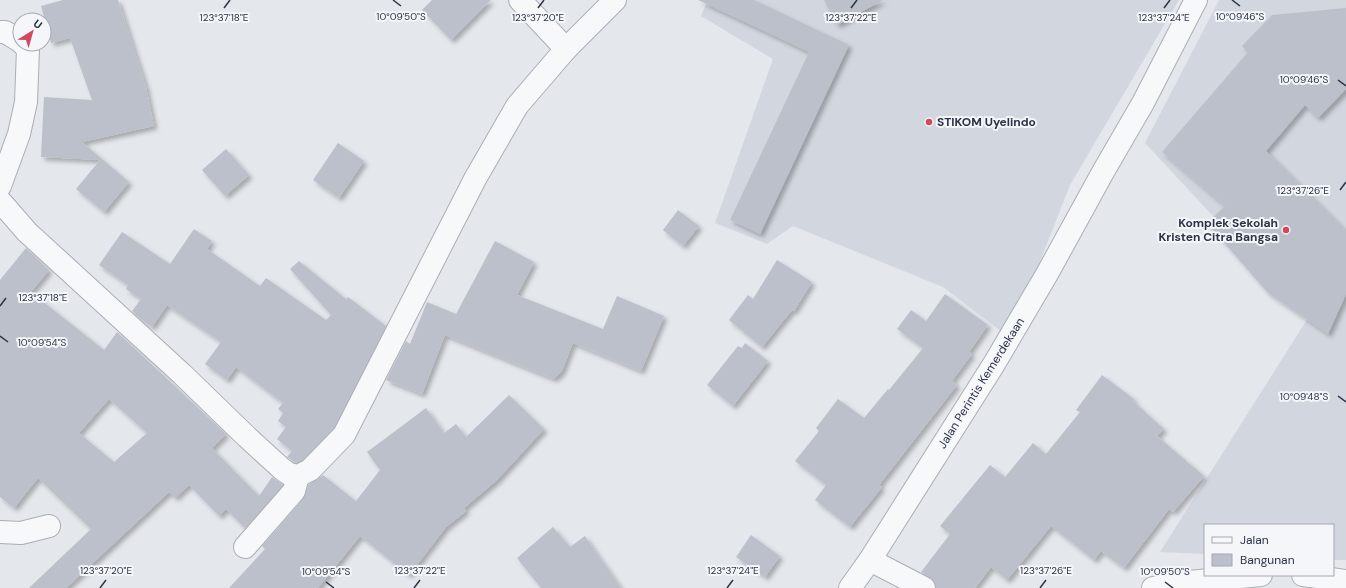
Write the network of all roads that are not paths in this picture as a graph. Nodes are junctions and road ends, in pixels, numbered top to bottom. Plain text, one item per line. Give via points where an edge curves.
1 (520, 0) edge
2 (615, 0) edge
3 (1196, 0) edge
4 (0, 32) edge
5 (12, 36) edge
6 (566, 49) junction
7 (28, 52) edge
8 (0, 186) edge
9 (0, 201) edge
10 (298, 476) junction
11 (49, 526) dead end
12 (0, 532) edge
13 (245, 547) dead end
14 (870, 560) junction
15 (1251, 576) edge
16 (1310, 576) edge
17 (1346, 581) edge
18 (850, 588) edge
19 (924, 588) edge
20 (1154, 588) edge

1 - 6 street
2 - 6 street
3 - 14 street, Jalan Perintis Kemerdekaan via 1143,103 1047,274 994,364
4 - 5 street
6 - 10 street via 513,112 475,179 344,436 310,470
7 - 8 street via 26,102 19,134
9 - 10 street via 27,232 253,443 282,469
10 - 13 street via 294,491
11 - 12 street via 21,533
14 - 18 street, Jalan Perintis Kemerdekaan
14 - 19 street
15 - 20 street
16 - 17 street

